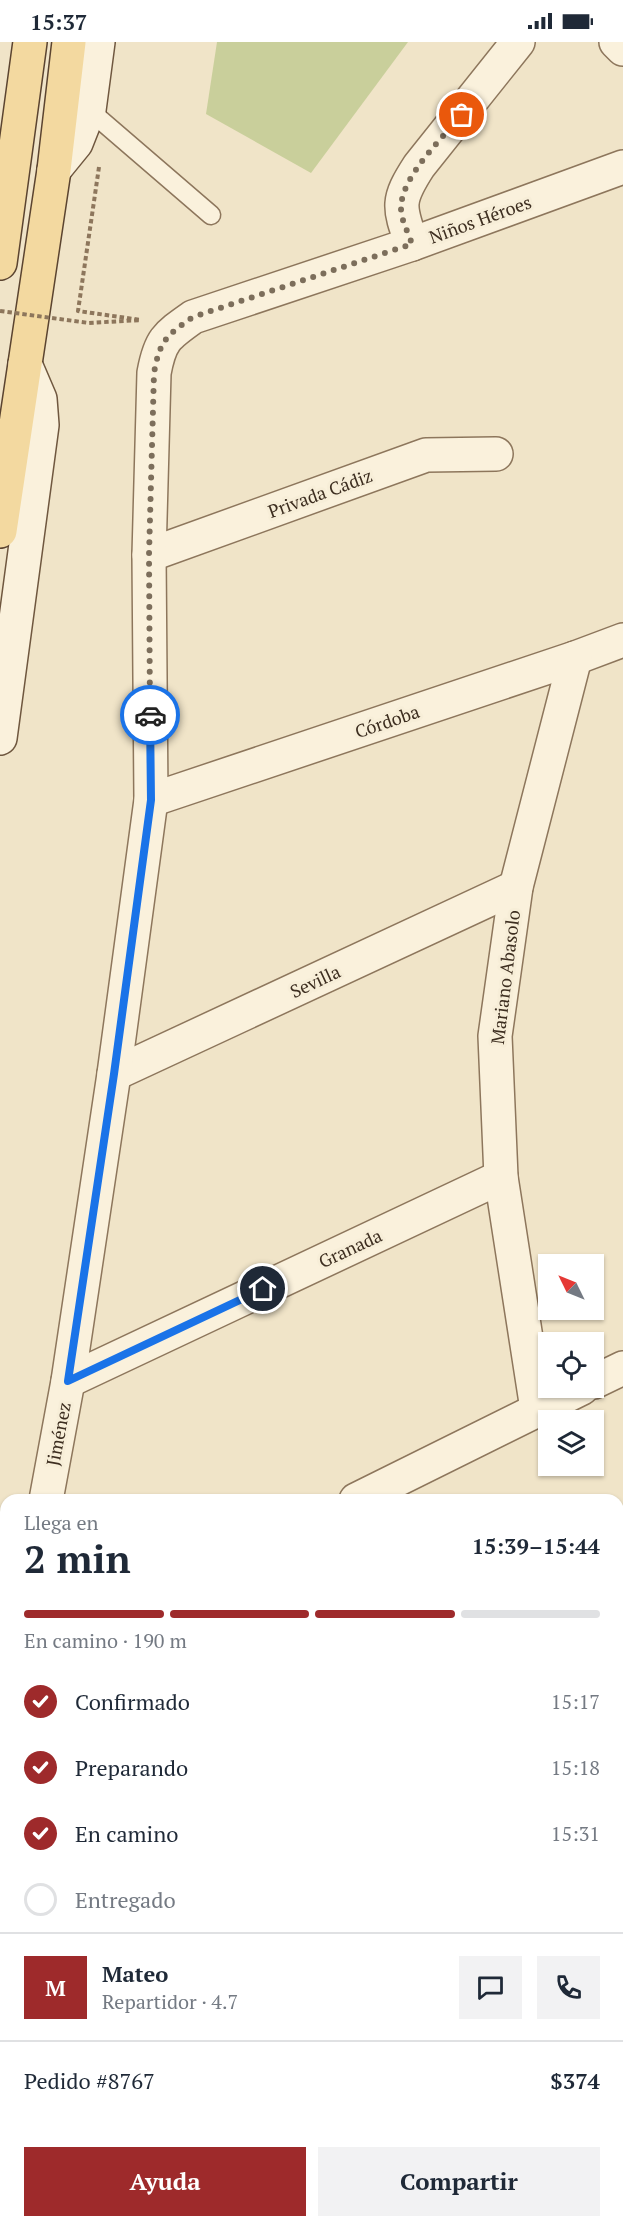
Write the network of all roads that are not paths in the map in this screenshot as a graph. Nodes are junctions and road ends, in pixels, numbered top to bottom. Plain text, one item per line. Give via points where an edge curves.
1 (30, 42) edge
2 (69, 42) edge
3 (98, 42) edge
4 (518, 42) edge
5 (616, 42) edge
6 (623, 49) edge
7 (97, 117) junction
8 (623, 167) edge
9 (54, 170) junction
10 (211, 215) dead end
11 (2, 222) edge
12 (412, 244) junction
13 (0, 262) edge
14 (156, 327) joint
15 (25, 364) junction
16 (496, 454) dead end
17 (0, 531) edge
18 (149, 555) junction
19 (623, 639) edge
20 (575, 658) junction
21 (0, 738) edge
22 (151, 800) junction
23 (516, 887) junction
24 (114, 1074) junction
25 (501, 1177) junction
26 (623, 1368) edge
27 (604, 1377) edge
28 (68, 1381) junction
29 (561, 1398) edge
30 (537, 1409) junction
31 (46, 1494) edge
32 (368, 1494) edge

1 - 11 main road
2 - 9 main road
3 - 7 street
4 - 12 street via 407,185 401,208
5 - 6 street
7 - 9 street
7 - 10 lane
8 - 12 street, Niños Héroes
9 - 15 main road
11 - 13 main road
12 - 14 street, Niños Héroes
14 - 18 street, Jiménez via 159,348 154,373
15 - 17 main road
15 - 21 street via 39,399 42,424
16 - 18 street, Privada Cádiz via 426,455
18 - 22 street, Jiménez
19 - 20 street, Córdoba
20 - 22 street, Córdoba
20 - 23 street, Mariano Abasolo
22 - 24 street, Jiménez
23 - 24 street, Sevilla
23 - 25 street, Mariano Abasolo via 495,1036
24 - 28 street, Jiménez
25 - 28 street, Granada
25 - 30 street, Mariano Abasolo
26 - 27 street
28 - 31 street, Jiménez
29 - 30 street
30 - 32 street

